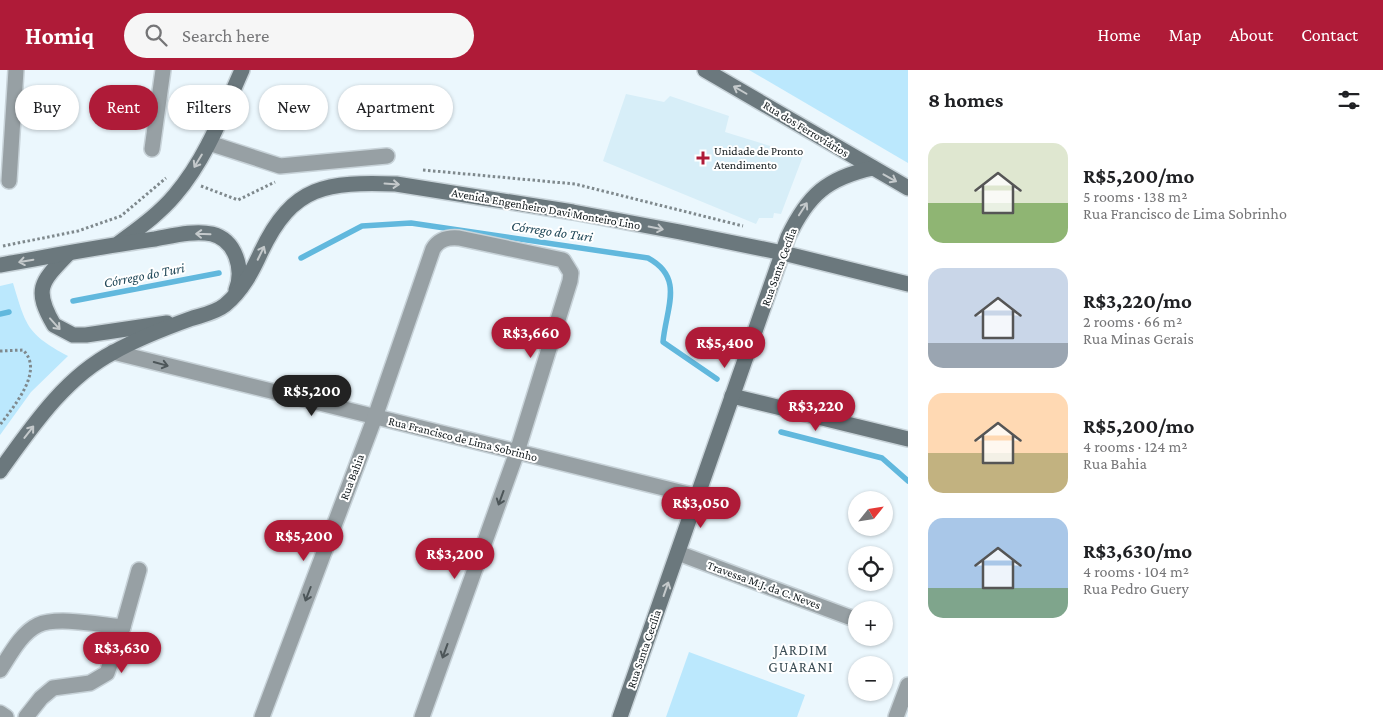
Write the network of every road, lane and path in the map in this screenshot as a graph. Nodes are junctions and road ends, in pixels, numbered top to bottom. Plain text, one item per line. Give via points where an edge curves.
1 (16, 70) edge
2 (163, 70) edge
3 (242, 70) edge
4 (705, 70) edge
5 (209, 143) junction
6 (152, 149) dead end
7 (387, 156) dead end
8 (873, 168) junction
9 (8, 181) dead end
10 (908, 188) edge
11 (118, 243) junction
12 (783, 253) junction
13 (68, 254) junction
14 (0, 265) edge
15 (908, 284) edge
16 (234, 296) junction
17 (189, 320) junction
18 (0, 351) edge
19 (113, 352) junction
20 (732, 396) junction
21 (375, 417) junction
22 (0, 425) edge
23 (908, 439) edge
24 (518, 452) junction
25 (0, 471) edge
26 (696, 496) junction
27 (678, 553) junction
28 (139, 570) dead end
29 (848, 618) edge
30 (123, 627) junction
31 (0, 670) edge
32 (908, 685) edge
33 (0, 713) edge
34 (6, 717) edge
35 (26, 717) edge
36 (262, 717) edge
37 (422, 717) edge
38 (620, 717) edge
39 (896, 717) edge

1 - 9 street
2 - 6 street
3 - 5 main road
8 -> 4 main road, Rua dos Ferroviários
5 - 7 street via 280,166
5 -> 11 main road via 174,196 153,218
8 -> 10 main road, Rua dos Ferroviários
12 -> 8 main road, Rua Santa Cecília via 797,219 810,199 838,179
11 - 13 main road
16 -> 11 main road via 240,265 232,251 212,234
12 - 15 main road, Avenida Engenheiro Davi Monteiro Lino
16 -> 12 main road, Avenida Engenheiro Davi Monteiro Lino via 250,276 276,223 285,212 312,192 345,184 406,186 573,212
12 - 20 main road, Rua Santa Cecília
13 -> 14 main road
13 -> 17 main road, Avenida Engenheiro Davi Monteiro Lino via 43,284 41,296 54,325 63,332 86,335
16 - 17 main road, Avenida Engenheiro Davi Monteiro Lino via 223,306
17 - 19 main road, Avenida Engenheiro Davi Monteiro Lino
18 - 22 path via 23,350 31,363 28,382
19 -> 21 street, Rua Francisco de Lima Sobrinho
25 -> 19 main road, Avenida Engenheiro Davi Monteiro Lino via 71,384
20 - 23 main road
20 - 26 main road, Rua Santa Cecília
21 - 24 street, Rua Francisco de Lima Sobrinho
21 - 24 street, Rua Bahia via 437,243 459,238 556,257 568,265 570,281
21 -> 36 street, Rua Bahia
24 - 26 street, Rua Francisco de Lima Sobrinho
24 -> 37 street
26 - 27 main road, Rua Santa Cecília
27 - 29 street, Travessa M.J. da C. Neves
38 -> 27 main road, Rua Santa Cecília
28 - 30 street
30 - 31 street via 43,623 24,637
30 - 35 street via 107,673 90,683 53,688
32 - 39 street
33 - 34 street

